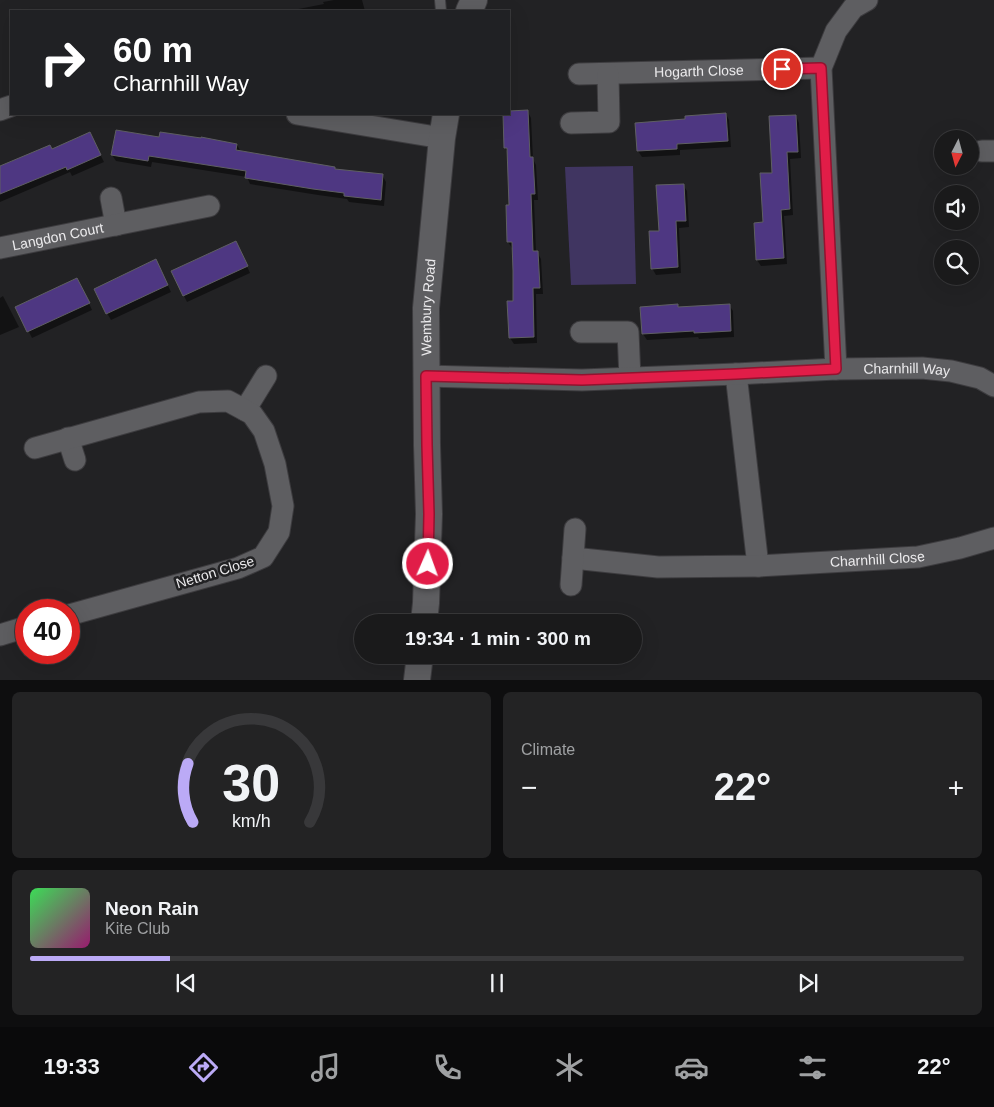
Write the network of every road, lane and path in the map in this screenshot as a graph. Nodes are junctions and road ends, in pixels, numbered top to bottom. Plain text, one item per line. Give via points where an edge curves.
1 (867, 0) edge
2 (821, 68) junction
3 (579, 74) dead end
4 (608, 74) junction
5 (309, 115) edge
6 (570, 123) dead end
7 (444, 126) edge
8 (110, 198) dead end
9 (209, 206) dead end
10 (116, 224) junction
11 (0, 248) edge
12 (581, 332) dead end
13 (836, 369) junction
14 (736, 374) junction
15 (266, 376) dead end
16 (426, 376) junction
17 (630, 378) junction
18 (994, 386) edge
19 (244, 410) junction
20 (68, 438) junction
21 (35, 448) dead end
22 (75, 460) dead end
23 (575, 529) dead end
24 (994, 538) edge
25 (574, 558) junction
26 (758, 566) junction
27 (571, 585) dead end
28 (80, 612) edge
29 (425, 614) edge
30 (15, 630) edge
31 (0, 635) edge

1 - 2 street via 854,8 836,31
2 - 4 street, Hogarth Close
2 - 13 street
3 - 4 street, Hogarth Close
4 - 6 street via 609,122
5 - 7 street
7 - 16 street, Wembury Road via 426,308
8 - 10 street, Langdon Court
9 - 10 street, Langdon Court
10 - 11 street, Langdon Court
12 - 17 street via 628,332
13 - 14 street, Charnhill Way
13 - 18 street, Charnhill Way via 951,371 980,378
14 - 17 street, Charnhill Way
14 - 26 street
15 - 19 street
16 - 17 street, Charnhill Way
16 - 29 street, Wembury Road via 429,514
19 - 20 street, Netton Close via 228,401 199,402
19 - 28 street, Netton Close via 252,414 264,431 275,464 283,506 279,532 263,557 238,568
20 - 21 street, Netton Close
20 - 22 street
23 - 25 street
24 - 26 street, Charnhill Close via 918,557
25 - 26 street, Charnhill Close via 658,567
25 - 27 street
30 - 31 street

